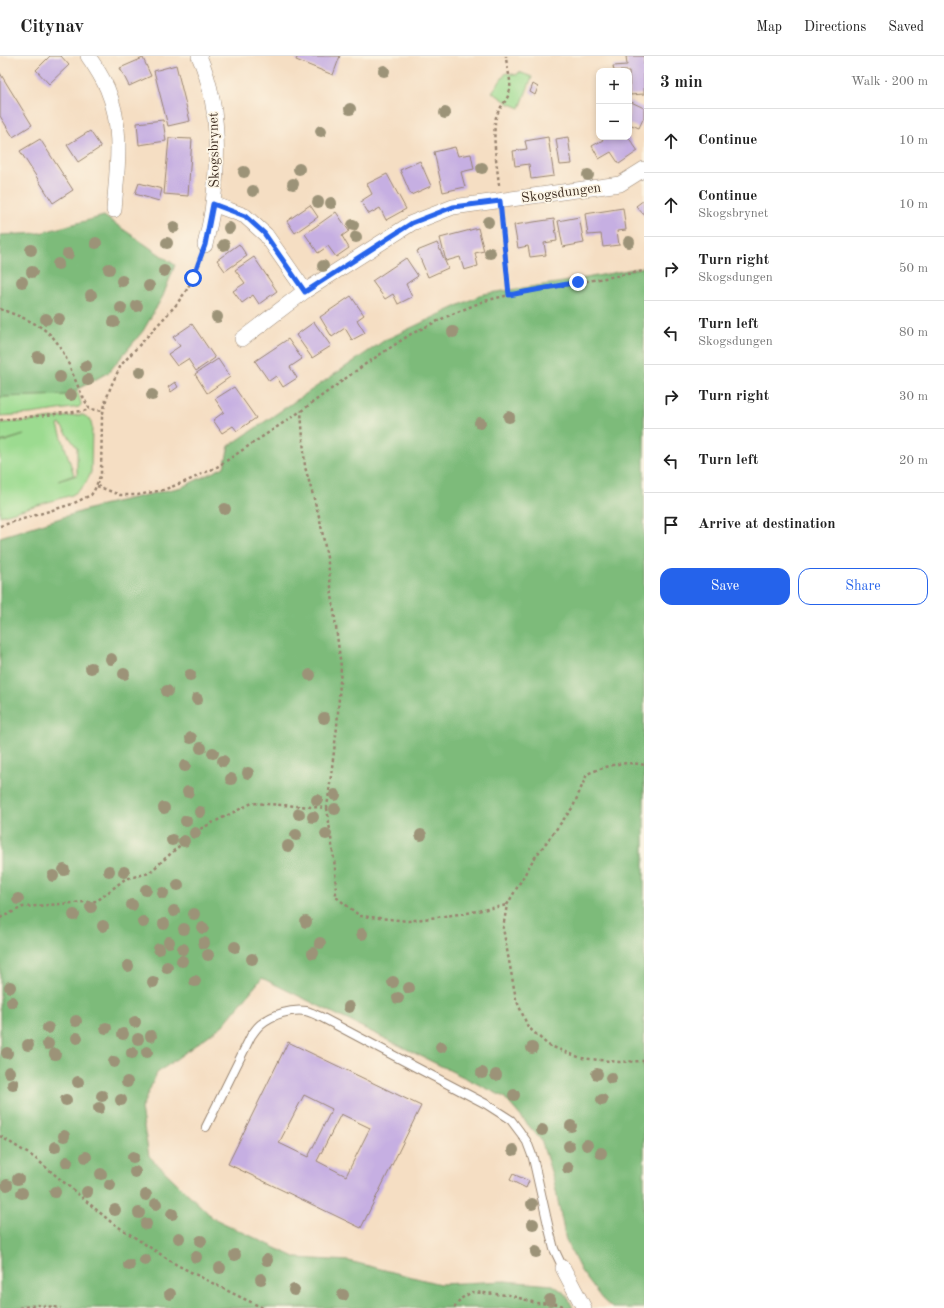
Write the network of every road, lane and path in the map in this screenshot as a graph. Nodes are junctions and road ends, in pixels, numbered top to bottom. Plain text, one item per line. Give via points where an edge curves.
1 (88, 56) edge
2 (199, 56) edge
3 (506, 56) edge
4 (644, 169) edge
5 (500, 201) junction
6 (213, 204) junction
7 (114, 210) dead end
8 (205, 245) joint
9 (644, 271) edge
10 (305, 292) junction
11 (509, 295) junction
12 (0, 309) edge
13 (242, 339) dead end
14 (90, 409) junction
15 (103, 411) junction
16 (301, 411) junction
17 (0, 420) edge
18 (96, 486) junction
19 (0, 526) edge
20 (644, 765) edge
21 (328, 808) junction
22 (507, 905) junction
23 (0, 918) edge
24 (644, 1061) edge
25 (206, 1127) dead end
26 (0, 1136) edge
27 (563, 1268) joint
28 (565, 1306) dead end
29 (19, 1308) edge
30 (61, 1308) edge
31 (263, 1308) edge
32 (454, 1308) edge
33 (584, 1308) edge

1 - 7 street via 106,86 116,118 118,154
2 - 6 street, Skogsbrynet via 209,86 213,109 216,157
3 - 5 path via 510,92 498,110 495,124
4 - 5 street, Skogsdungen via 620,184
5 - 10 street, Skogsdungen via 453,207 412,223
5 - 11 path
6 - 8 street, Skogsbrynet
6 - 10 street via 245,216 264,233
8 - 15 path via 186,291 121,365
9 - 11 path
10 - 13 street, Skogsdungen
11 - 16 path via 484,301 411,334
12 - 14 path via 28,320 55,340
14 - 15 path
14 - 17 path
15 - 18 path via 101,474
16 - 18 path via 217,466 163,490 138,495 120,495
16 - 21 path via 305,467 320,520 328,563 341,667
18 - 19 path via 90,495 72,504
20 - 22 path via 621,763 587,774 573,807 534,860
21 - 22 path via 336,897 360,916 408,921
21 - 23 path via 252,804 196,831 148,873 125,879 97,901 23,907
22 - 24 path via 503,928 516,999 528,1026 548,1045 581,1058 619,1062
25 - 27 lane via 251,1036 260,1025 279,1014 308,1011 486,1104 511,1120 527,1142 533,1158 548,1229
26 - 31 path via 35,1158 111,1222 177,1265
27 - 33 street
28 - 32 path via 536,1303 509,1295 472,1292 462,1298
29 - 30 path via 37,1305

